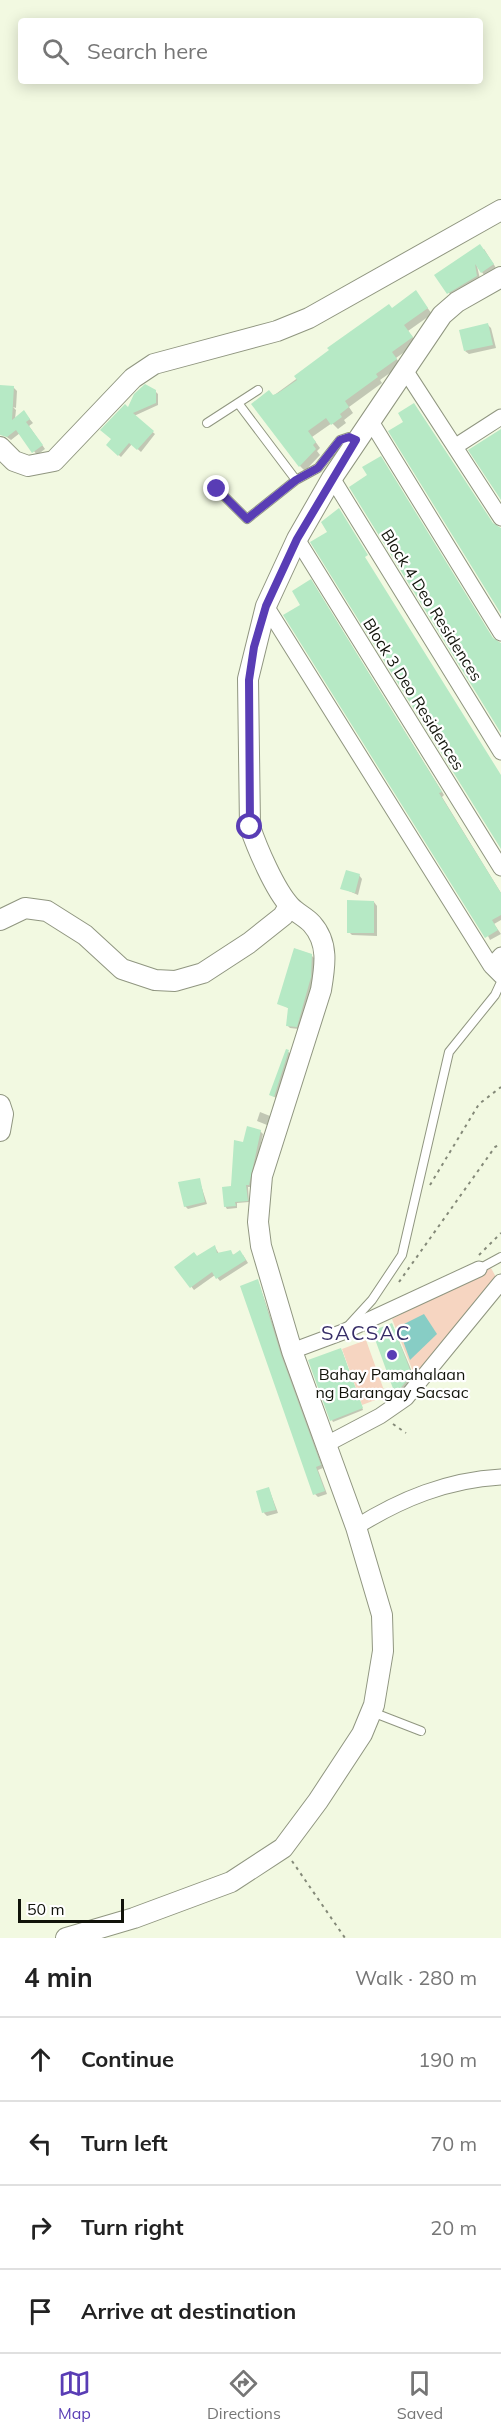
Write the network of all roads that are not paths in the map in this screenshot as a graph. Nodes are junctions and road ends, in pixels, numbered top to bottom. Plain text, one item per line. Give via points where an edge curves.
1 (501, 210) edge
2 (501, 277) edge
3 (405, 370) junction
4 (258, 390) dead end
5 (238, 403) junction
6 (501, 417) edge
7 (370, 420) junction
8 (207, 423) dead end
9 (356, 440) junction
10 (456, 446) junction
11 (0, 447) edge
12 (332, 478) junction
13 (296, 480) junction
14 (217, 489) dead end
15 (501, 518) edge
16 (297, 539) junction
17 (266, 606) junction
18 (501, 633) edge
19 (501, 752) edge
20 (501, 868) edge
21 (289, 906) junction
22 (0, 920) edge
23 (498, 966) edge
24 (501, 982) edge
25 (0, 1105) edge
26 (0, 1131) edge
27 (501, 1257) edge
28 (478, 1269) joint
29 (501, 1282) edge
30 (343, 1332) junction
31 (292, 1351) junction
32 (325, 1445) junction
33 (501, 1478) edge
34 (356, 1527) junction
35 (371, 1712) junction
36 (421, 1731) dead end
37 (66, 1938) edge

1 - 11 street via 309,318 277,331 154,364 134,378 54,460 28,466 14,461
2 - 3 street via 449,308
3 - 7 street
3 - 10 street
4 - 5 lane
5 - 8 lane
5 - 13 lane
6 - 10 street
7 - 9 street
7 - 18 street
9 - 12 street
9 - 13 lane via 340,440 318,468
10 - 15 street
12 - 16 street
12 - 19 street, Block 4 Deo Residences
13 - 14 lane via 247,519
16 - 17 street
16 - 20 street, Block 3 Deo Residences
17 - 21 street via 249,680 250,818 257,848
17 - 23 street
21 - 22 street via 283,916 249,943 203,973 175,981 155,980 122,969 85,935 47,911 25,908
21 - 31 street via 317,932 323,942 325,964 321,990 262,1176 258,1222 261,1246
24 - 30 lane via 449,1052 402,1255 372,1300
25 - 26 street
27 - 28 lane
28 - 30 street
29 - 32 street via 406,1398
30 - 31 street
31 - 32 street
32 - 34 street
33 - 34 street via 462,1482 419,1494 393,1504
34 - 35 street via 382,1615 384,1651
35 - 36 lane
35 - 37 street via 362,1734 283,1848 231,1882

